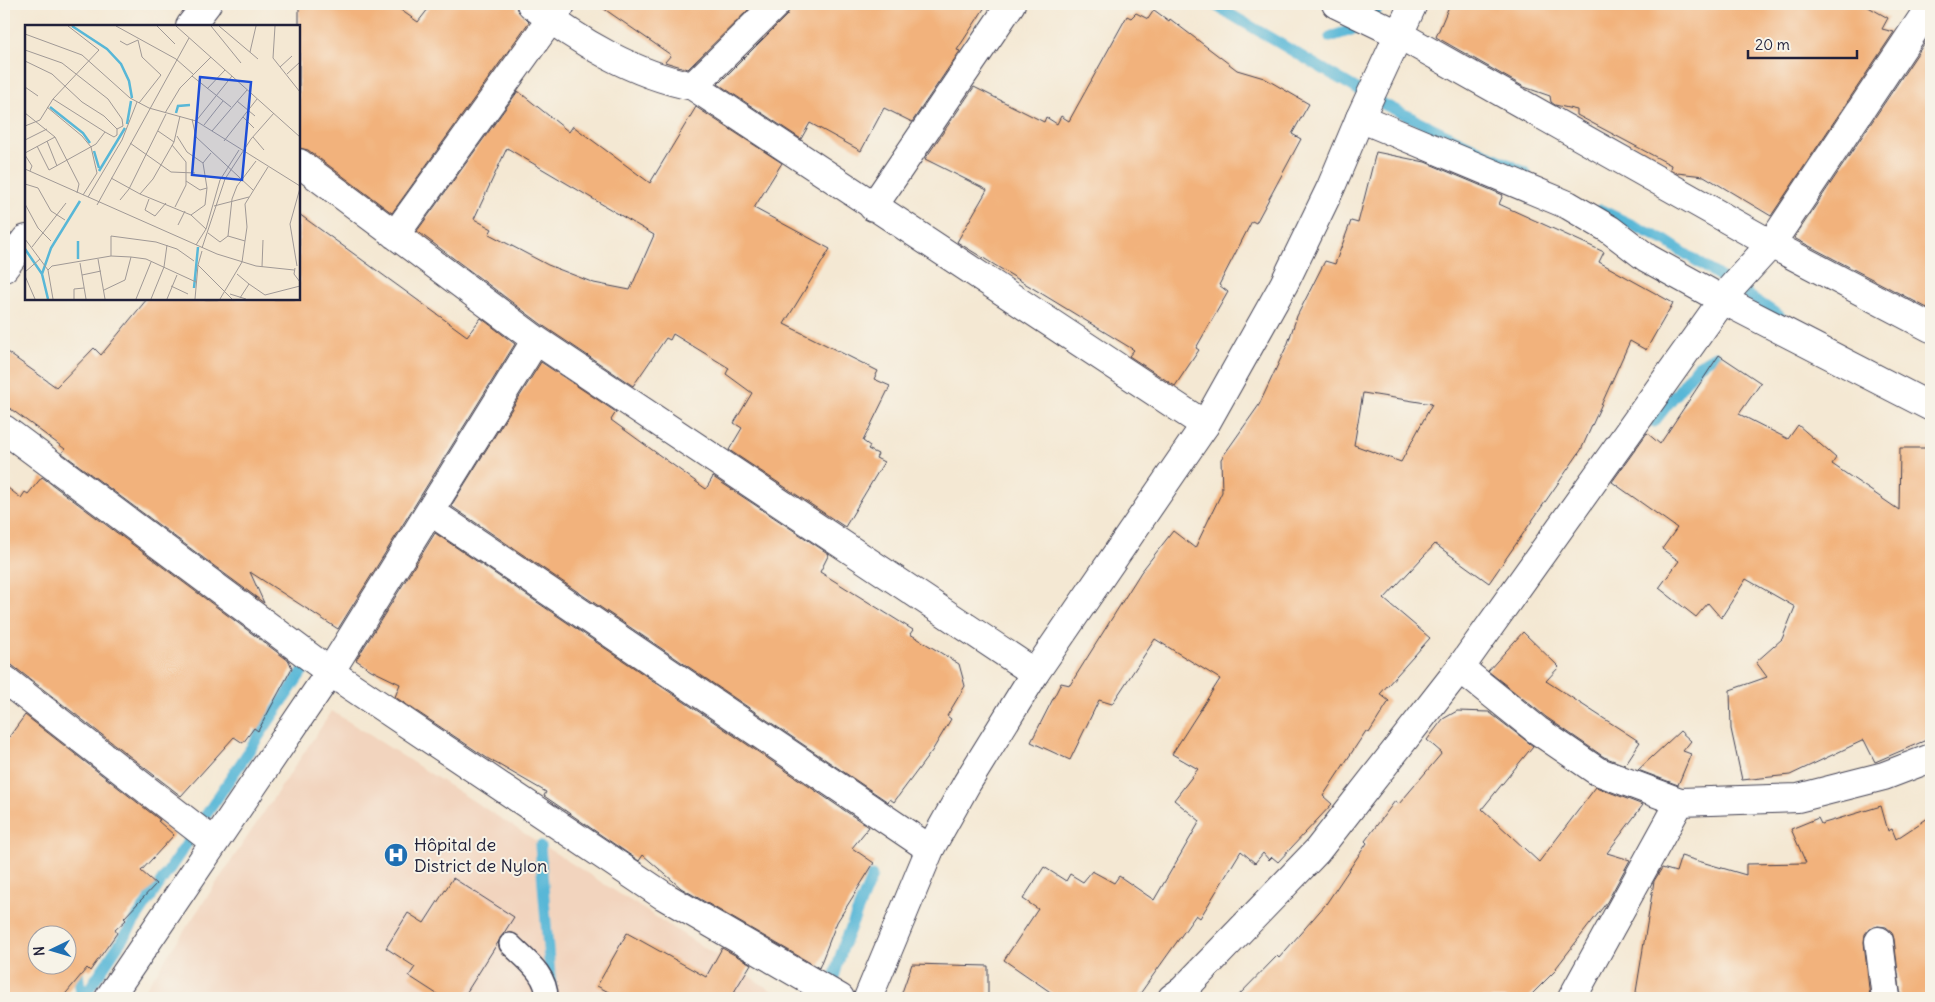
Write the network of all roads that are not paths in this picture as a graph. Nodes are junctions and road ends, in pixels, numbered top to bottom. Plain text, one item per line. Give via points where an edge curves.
1 (207, 4) edge
2 (776, 4) edge
3 (1011, 4) edge
4 (1336, 4) edge
5 (1413, 4) edge
6 (1930, 5) edge
7 (548, 9) edge
8 (191, 25) edge
9 (1398, 34) junction
10 (693, 86) junction
11 (1367, 102) junction
12 (300, 164) edge
13 (874, 207) junction
14 (395, 235) junction
15 (25, 240) edge
16 (1771, 244) junction
17 (4, 268) edge
18 (1732, 286) junction
19 (1931, 328) edge
20 (536, 340) junction
21 (1931, 407) edge
22 (1205, 425) junction
23 (4, 429) edge
24 (430, 511) junction
25 (1460, 668) junction
26 (330, 672) junction
27 (1035, 673) junction
28 (4, 678) edge
29 (1931, 758) edge
30 (1680, 802) junction
31 (214, 842) junction
32 (930, 849) junction
33 (1879, 941) dead end
34 (510, 944) dead end
35 (109, 998) edge
36 (547, 998) edge
37 (840, 998) edge
38 (868, 998) edge
39 (1172, 998) edge
40 (1572, 998) edge
41 (1886, 998) edge

1 - 8 street
2 - 10 street
3 - 13 street
4 - 9 street
5 - 9 street
6 - 16 street
7 - 10 street via 612,57 666,81
7 - 14 street
9 - 11 street
9 - 16 street
10 - 13 street
11 - 18 street via 1568,205 1609,229 1647,258
11 - 22 street via 1331,187 1284,284
12 - 14 street
13 - 22 street
14 - 20 street
15 - 17 street
16 - 18 street
16 - 19 street
18 - 21 street
18 - 25 street
20 - 24 street
20 - 27 street
22 - 27 street
23 - 26 street
24 - 26 street
24 - 32 street
25 - 30 street via 1537,730 1597,771
25 - 39 street via 1317,850
26 - 31 street
26 - 37 street via 664,896
27 - 32 street
28 - 31 street
29 - 30 street via 1884,776 1798,798
30 - 40 street
31 - 35 street
32 - 38 street
33 - 41 street
34 - 36 lane via 543,978

